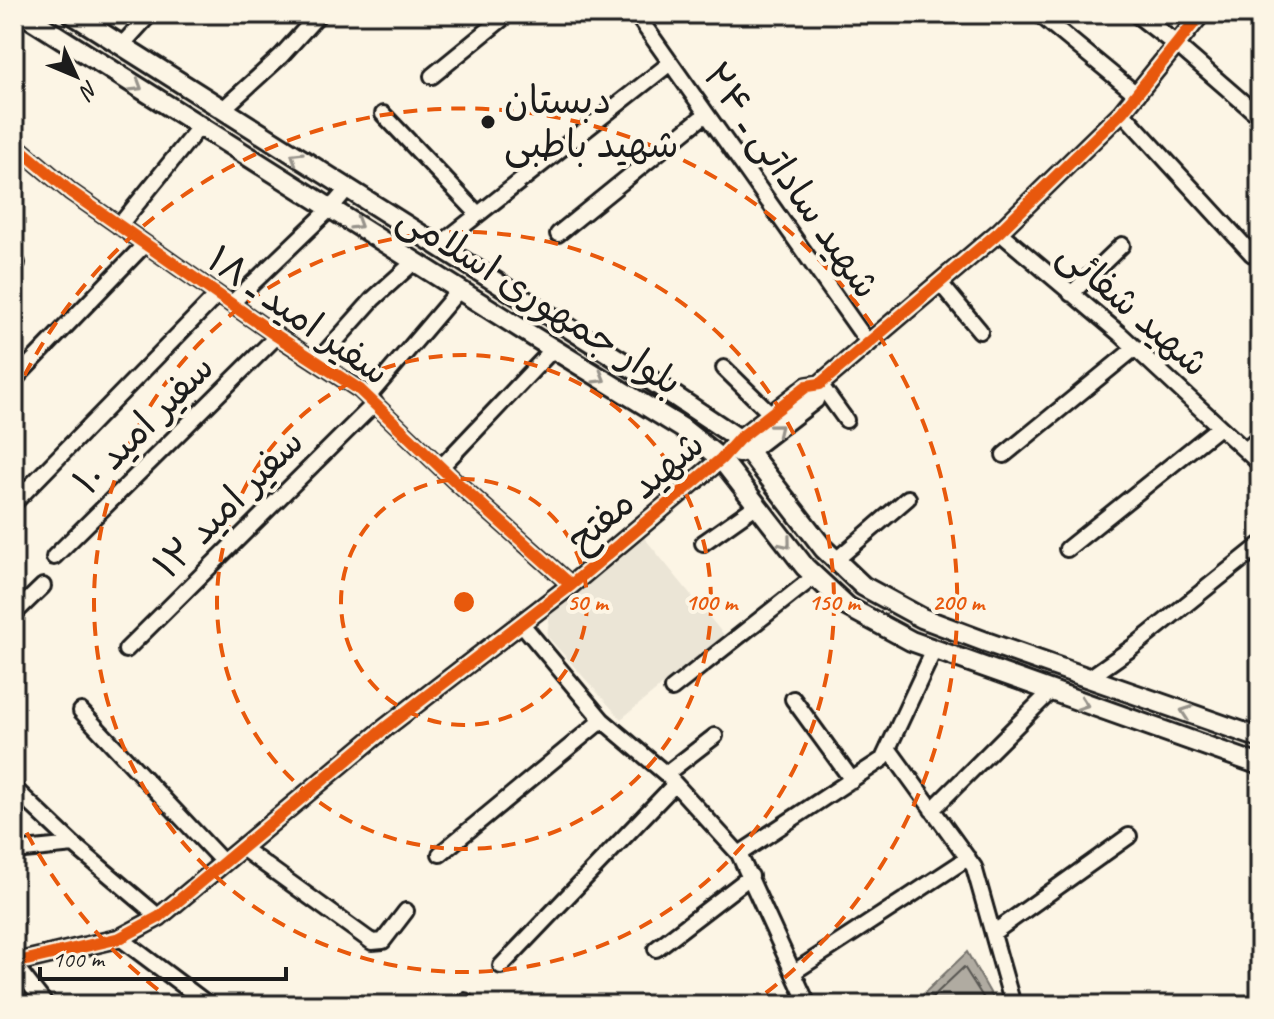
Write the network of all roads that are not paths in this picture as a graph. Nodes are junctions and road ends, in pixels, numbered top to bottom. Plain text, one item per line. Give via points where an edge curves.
1 (23, 14) edge
2 (72, 14) edge
3 (150, 14) edge
4 (319, 14) edge
5 (508, 14) edge
6 (1039, 14) edge
7 (1137, 14) edge
8 (1201, 14) edge
9 (642, 17) edge
10 (1177, 45) junction
11 (121, 46) junction
12 (669, 64) junction
13 (432, 76) dead end
14 (1136, 94) junction
15 (222, 110) junction
16 (1122, 112) junction
17 (383, 114) dead end
18 (706, 114) junction
19 (1260, 117) edge
20 (200, 126) junction
21 (15, 148) edge
22 (347, 189) junction
23 (331, 208) junction
24 (478, 214) junction
25 (119, 226) junction
26 (999, 232) junction
27 (558, 234) dead end
28 (145, 244) junction
29 (1122, 245) dead end
30 (438, 246) junction
31 (1252, 254) dead end
32 (415, 261) junction
33 (940, 283) junction
34 (459, 290) junction
35 (1071, 294) junction
36 (217, 295) junction
37 (231, 304) junction
38 (980, 331) dead end
39 (277, 336) junction
40 (869, 344) junction
41 (1135, 348) junction
42 (553, 349) junction
43 (317, 362) junction
44 (724, 368) dead end
45 (14, 380) edge
46 (820, 384) junction
47 (371, 400) junction
48 (771, 414) junction
49 (846, 420) dead end
50 (1219, 427) junction
51 (1260, 437) edge
52 (744, 445) junction
53 (1246, 450) junction
54 (1004, 455) dead end
55 (721, 459) junction
56 (1260, 464) edge
57 (441, 467) junction
58 (908, 498) dead end
59 (14, 503) edge
60 (757, 505) junction
61 (703, 543) dead end
62 (1260, 545) edge
63 (1067, 549) dead end
64 (54, 557) dead end
65 (836, 560) junction
66 (815, 576) junction
67 (571, 585) junction
68 (43, 586) dead end
69 (14, 614) edge
70 (521, 623) junction
71 (126, 650) dead end
72 (934, 650) junction
73 (1022, 655) junction
74 (1089, 678) junction
75 (1013, 679) junction
76 (672, 689) dead end
77 (1050, 692) junction
78 (793, 699) dead end
79 (81, 711) dead end
80 (602, 720) junction
81 (715, 736) dead end
82 (1260, 738) edge
83 (885, 754) junction
84 (1260, 765) edge
85 (671, 779) junction
86 (852, 780) junction
87 (14, 788) edge
88 (932, 810) junction
89 (1129, 836) dead end
90 (74, 845) junction
91 (242, 848) junction
92 (14, 851) edge
93 (440, 854) dead end
94 (739, 854) junction
95 (968, 858) junction
96 (224, 863) junction
97 (751, 876) junction
98 (406, 911) dead end
99 (159, 917) junction
100 (993, 933) junction
101 (120, 938) junction
102 (656, 949) dead end
103 (14, 963) edge
104 (501, 966) dead end
105 (794, 972) junction
106 (46, 1005) edge
107 (209, 1005) edge
108 (808, 1005) edge
109 (1013, 1005) edge

1 -> 20 main road, بلوار جمهوری اسلامی
2 - 11 main road, بلوار جمهوری اسلامی
3 - 11 street
4 - 15 street
5 - 13 street
6 - 14 street
7 - 10 street
8 - 10 street, شهید مفتح
9 - 12 street, شهید ساداتی ـ ۲۴
10 - 14 street, شهید مفتح
10 - 19 street
11 - 15 main road, بلوار جمهوری اسلامی
12 - 18 street, شهید ساداتی ـ ۲۴
12 - 24 street
14 - 16 street, شهید مفتح
22 -> 15 main road, بلوار جمهوری اسلامی
16 - 26 street, شهید مفتح
16 - 31 street
17 - 24 street
18 - 27 street
18 - 40 street, شهید ساداتی ـ ۲۴
20 - 23 main road, بلوار جمهوری اسلامی
20 - 25 street
21 - 25 street, سفیر امید ـ ۱۸
22 - 23 street
22 - 30 main road, بلوار جمهوری اسلامی
23 -> 32 main road, بلوار جمهوری اسلامی
23 - 37 street
24 - 30 street
25 - 28 street, سفیر امید ـ ۱۸
26 - 33 street, شهید مفتح
26 - 35 street, شهید شفائی
28 - 36 street, سفیر امید ـ ۱۸
28 - 45 street
29 - 35 street
30 - 52 main road, بلوار جمهوری اسلامی
32 - 34 main road, بلوار جمهوری اسلامی
32 - 43 street
33 - 38 street
33 - 40 street, شهید مفتح
34 - 42 main road, بلوار جمهوری اسلامی
34 - 47 street, سفیر امید ۱۲
35 - 41 street, شهید شفائی
36 - 37 street, سفیر امید ـ ۱۸
36 - 59 street
37 - 39 street, سفیر امید ـ ۱۸
39 - 43 street, سفیر امید ـ ۱۸
39 - 64 street, سفیر امید ۱۰
40 - 46 street, شهید مفتح
41 - 50 street, شهید شفائی
41 - 54 street
42 -> 55 main road, بلوار جمهوری اسلامی via 682,428
42 - 57 street
43 - 47 street, سفیر امید ـ ۱۸
44 - 48 street
46 - 48 street, شهید مفتح via 807,386
46 - 49 street
52 -> 46 street via 815,400
47 - 57 street, سفیر امید ـ ۱۸
47 - 71 street, سفیر امید ۱۲
48 - 52 street, شهید مفتح
50 - 53 street, شهید شفائی
50 - 63 street
51 - 53 street
52 - 55 street, شهید مفتح
52 - 65 main road, بلوار جمهوری اسلامی
53 - 56 street, شهید شفائی
55 - 60 main road, بلوار جمهوری اسلامی
55 - 67 street, شهید مفتح
57 - 67 street, سفیر امید ـ ۱۸
58 - 65 street
60 - 61 street
60 -> 66 main road, بلوار جمهوری اسلامی
62 - 74 street
65 - 73 main road, بلوار جمهوری اسلامی via 863,586 922,618
66 - 72 main road, بلوار جمهوری اسلامی via 848,607
66 - 76 street
67 - 70 street, شهید مفتح
68 - 69 street
70 - 80 street
70 - 91 street, شهید مفتح
72 - 75 main road, بلوار جمهوری اسلامی
72 - 83 street
73 - 74 main road, بلوار جمهوری اسلامی
73 - 75 main road
82 -> 74 main road, بلوار جمهوری اسلامی
75 - 77 main road, بلوار جمهوری اسلامی
77 -> 84 main road, بلوار جمهوری اسلامی
77 - 88 street
78 - 86 street
79 - 96 street
80 - 85 street
80 - 93 street
81 - 85 street
83 - 86 street
83 - 88 street
85 - 94 street
85 - 104 street
86 - 94 street
87 - 90 street
88 - 95 street
89 - 100 street
90 - 92 street
90 - 99 street
91 - 96 street, شهید مفتح
91 - 98 street via 372,942 383,941
94 - 97 street
95 - 100 street
95 - 105 street
96 - 99 street, شهید مفتح
97 - 102 street
97 - 105 street
99 - 101 street, شهید مفتح
100 - 109 street
101 - 103 street, شهید مفتح
101 - 107 street
103 - 106 street
105 - 108 street

